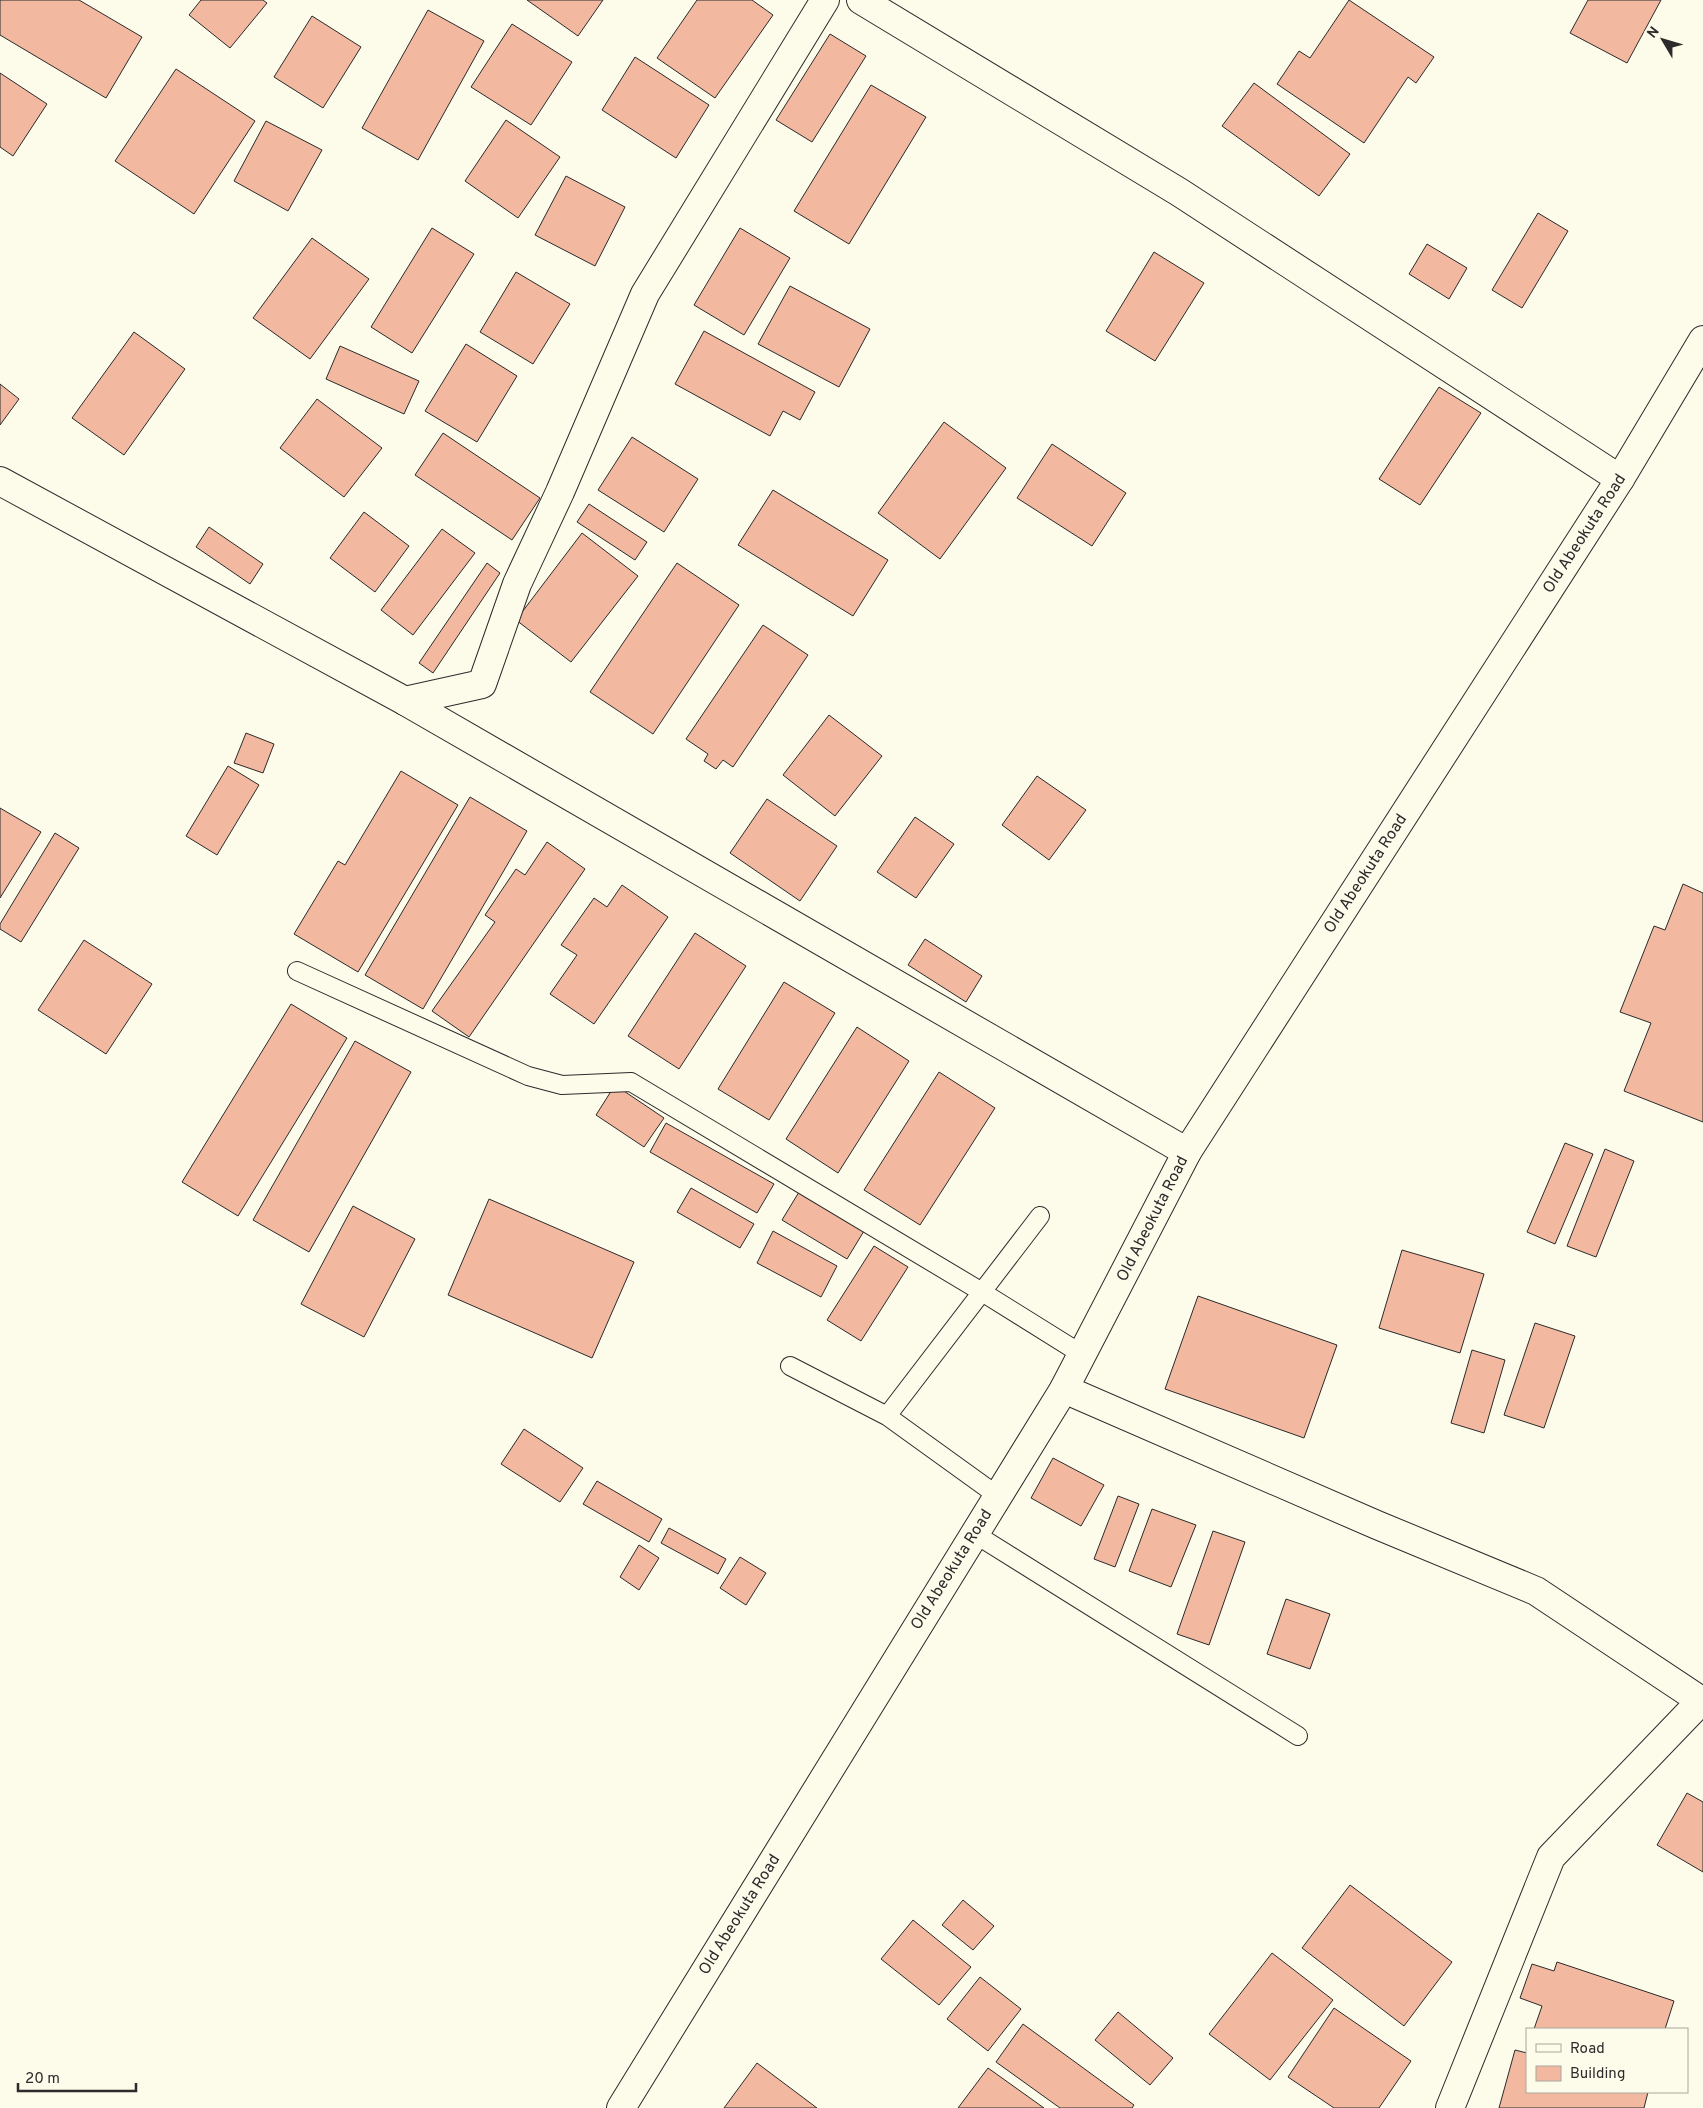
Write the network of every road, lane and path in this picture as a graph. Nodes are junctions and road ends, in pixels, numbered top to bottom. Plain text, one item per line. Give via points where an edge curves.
1 (825, 0) edge
2 (861, 0) edge
3 (1703, 340) edge
4 (1620, 479) junction
5 (0, 481) edge
6 (405, 701) junction
7 (297, 971) dead end
8 (1187, 1152) junction
9 (1040, 1216) dead end
10 (982, 1292) junction
11 (1082, 1355) junction
12 (790, 1366) dead end
13 (1064, 1389) junction
14 (888, 1416) junction
15 (998, 1496) junction
16 (975, 1534) junction
17 (1702, 1702) edge
18 (1298, 1736) dead end
19 (622, 2108) edge
20 (1450, 2108) edge

1 - 6 main road via 645,294 517,584 482,684
2 - 4 main road via 1179,192
3 - 4 main road, Old Abeokuta Road
4 - 8 main road, Old Abeokuta Road
5 - 6 main road
6 - 8 main road
7 - 10 lane via 528,1076 562,1085 631,1082
8 - 11 main road, Old Abeokuta Road
9 - 10 lane
10 - 11 lane
10 - 14 lane
11 - 13 main road, Old Abeokuta Road
12 - 14 lane
13 - 15 main road, Old Abeokuta Road
13 - 17 main road via 1536,1592
14 - 15 lane
15 - 16 main road, Old Abeokuta Road
16 - 18 lane
16 - 19 main road, Old Abeokuta Road
17 - 20 main road via 1551,1857

